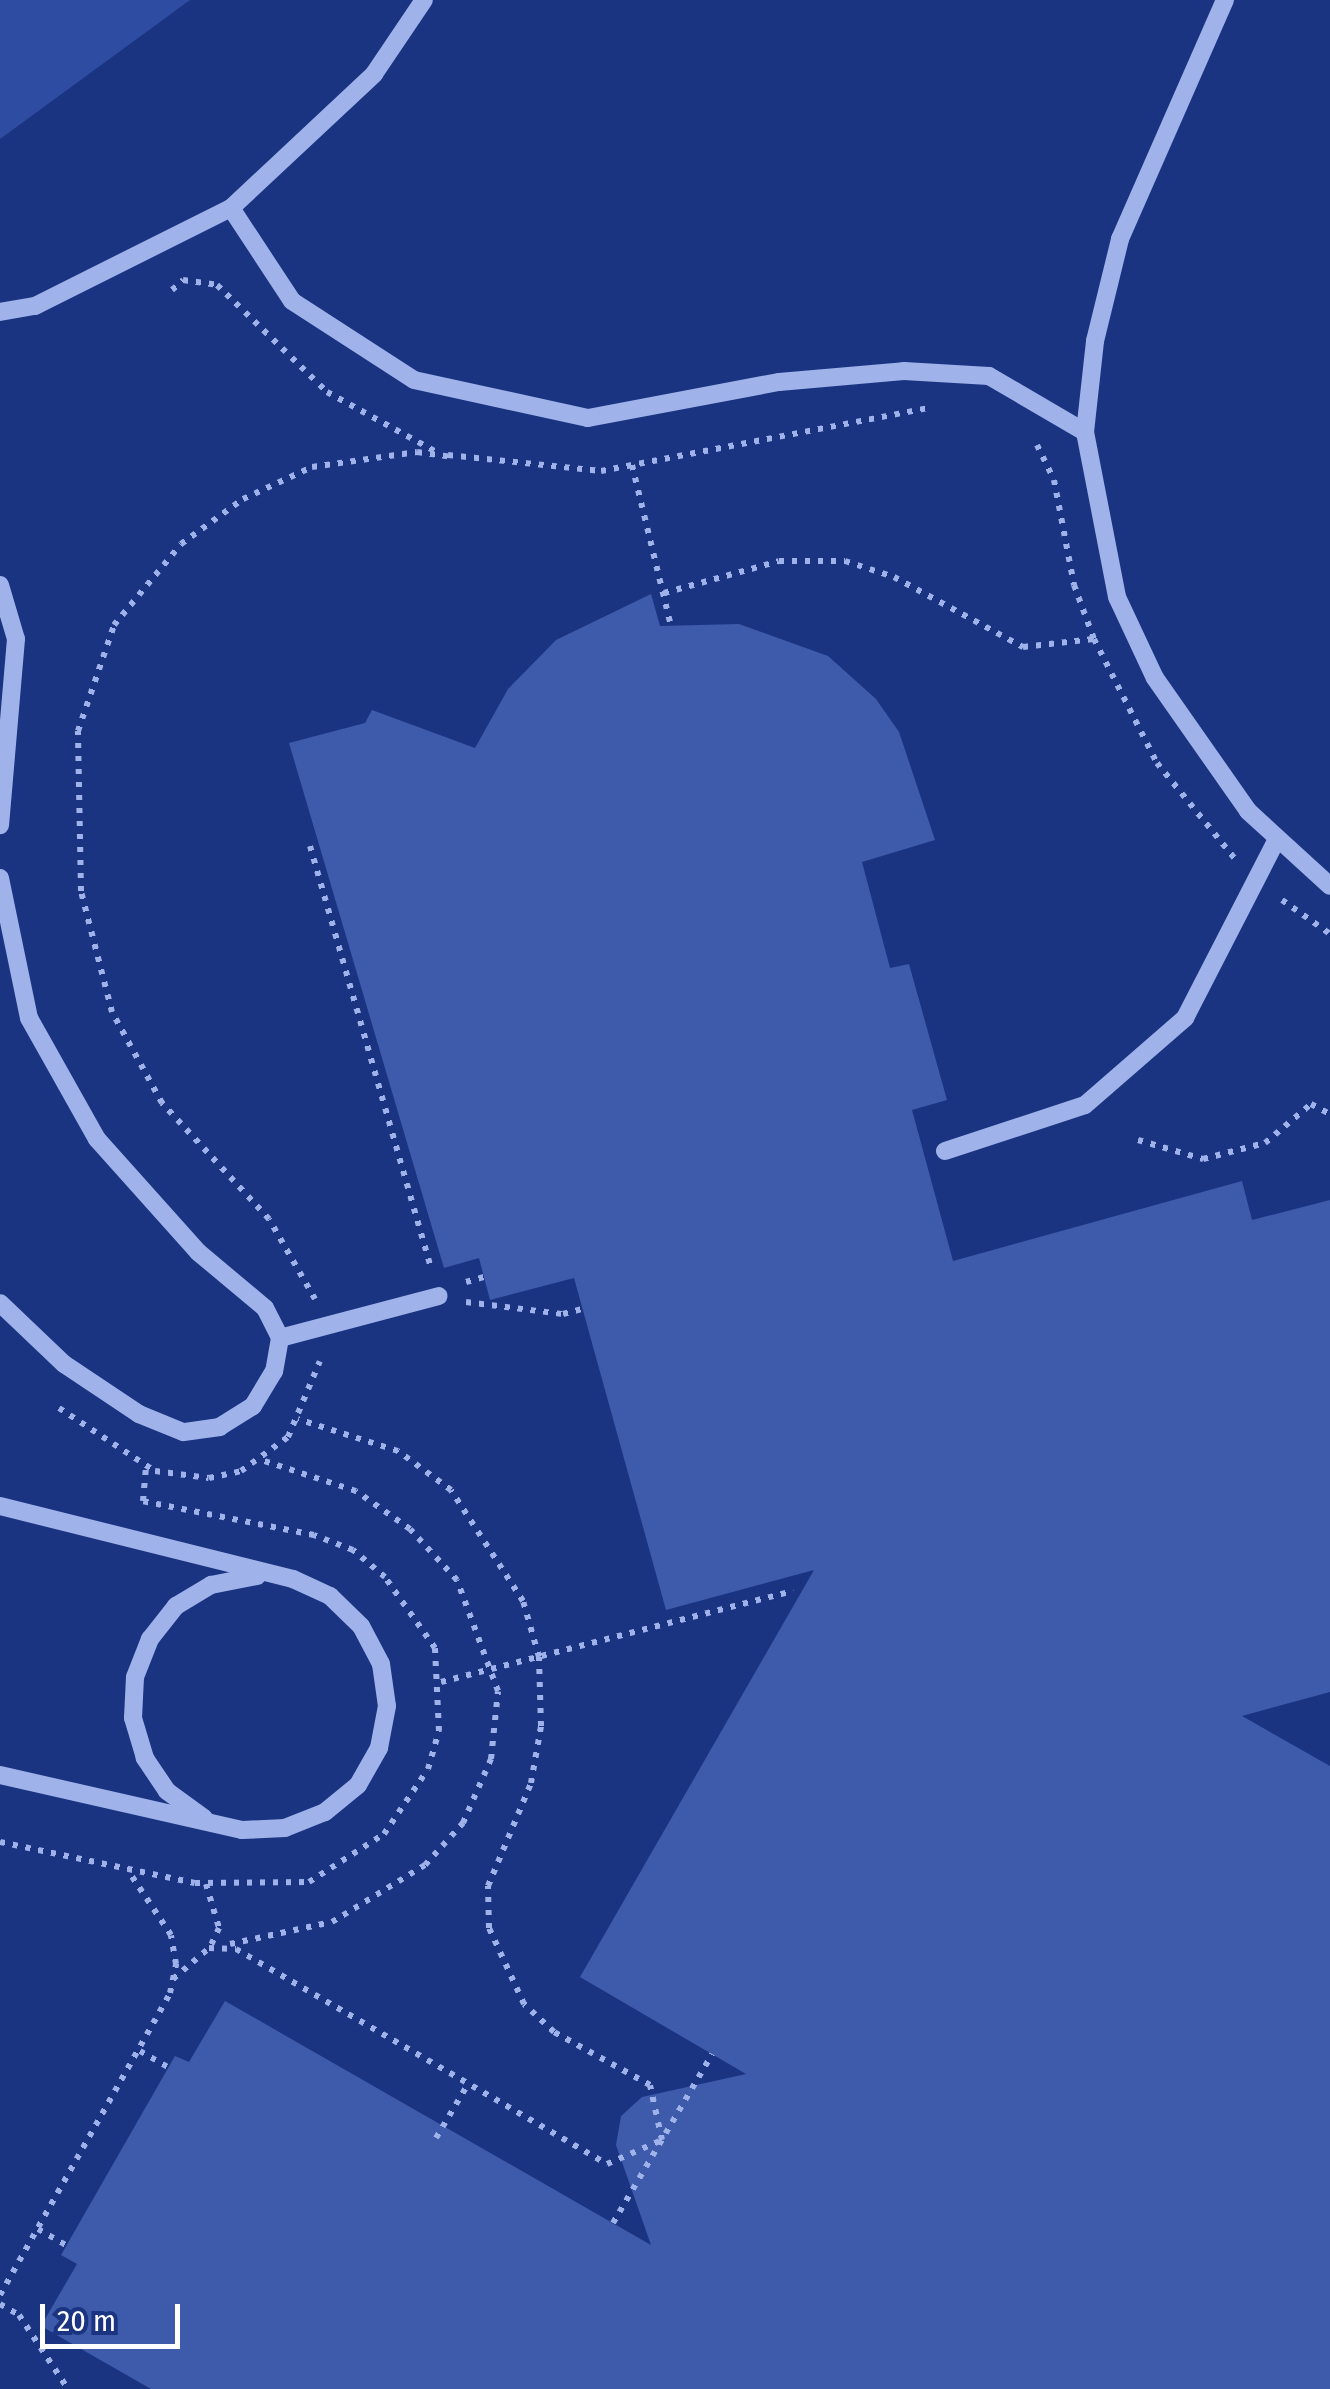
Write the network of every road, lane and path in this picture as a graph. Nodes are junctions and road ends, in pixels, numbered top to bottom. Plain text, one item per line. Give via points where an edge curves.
1 (424, 0) edge
2 (1226, 0) edge
3 (231, 208) junction
4 (172, 290) dead end
5 (0, 312) edge
6 (940, 406) dead end
7 (1085, 432) junction
8 (1028, 434) dead end
9 (452, 456) junction
10 (632, 464) junction
11 (0, 585) edge
12 (664, 593) junction
13 (672, 626) dead end
14 (1094, 639) junction
15 (0, 825) edge
16 (1276, 842) junction
17 (310, 846) dead end
18 (0, 878) edge
19 (1258, 880) junction
20 (1330, 886) edge
21 (1330, 934) edge
22 (1330, 1114) edge
23 (1138, 1140) dead end
24 (945, 1151) dead end
25 (439, 1296) junction
26 (0, 1303) edge
27 (582, 1309) dead end
28 (322, 1327) junction
29 (280, 1338) junction
30 (59, 1408) dead end
31 (298, 1419) junction
32 (146, 1465) junction
33 (0, 1506) edge
34 (293, 1579) junction
35 (792, 1591) dead end
36 (539, 1657) junction
37 (440, 1682) junction
38 (0, 1775) edge
39 (242, 1830) junction
40 (0, 1842) edge
41 (129, 1871) junction
42 (206, 1884) junction
43 (209, 1948) junction
44 (173, 1979) junction
45 (140, 2052) junction
46 (712, 2054) dead end
47 (168, 2068) dead end
48 (468, 2084) junction
49 (436, 2138) dead end
50 (662, 2140) junction
51 (613, 2223) dead end
52 (38, 2229) junction
53 (66, 2245) dead end
54 (0, 2294) edge
55 (0, 2304) edge
56 (68, 2389) edge

1 - 3 lane via 374,74
2 - 7 lane via 1120,239 1095,341
3 - 5 lane via 35,306
3 - 7 lane via 292,301 414,380 588,418 779,382 904,371 989,376
4 - 9 path via 183,280 217,286 327,392 383,430
6 - 10 path
7 - 16 lane via 1117,596 1201,748
8 - 14 path via 1054,480 1074,586
9 - 10 path via 550,470
9 - 28 path via 417,452 312,468 244,499 196,532 158,566 114,625 78,730 81,891 112,1012 175,1121 294,1252
10 - 12 path
11 - 15 lane via 16,640
12 - 13 path
12 - 14 path via 779,561 845,561 894,578 1023,647
14 - 19 path via 1157,763 1200,822
16 - 19 lane
16 - 20 lane
17 - 25 path
18 - 29 lane via 29,1018 96,1140 198,1252 246,1284
19 - 21 path
19 - 24 lane via 1186,1018 1085,1105
22 - 23 path via 1311,1104 1265,1143 1218,1157
25 - 27 path via 562,1314
25 - 28 lane
26 - 29 lane via 64,1364 139,1414 183,1432 220,1427 252,1406 274,1371
28 - 29 lane
28 - 31 path via 316,1379
30 - 32 path
31 - 32 path via 270,1454 241,1471 178,1478
31 - 36 path via 398,1451 451,1490 524,1601
32 - 37 path via 143,1502 352,1550 413,1612 434,1648
33 - 34 lane
34 - 39 lane via 351,1616 381,1664 388,1706 379,1748 358,1785 325,1812 286,1828
34 - 39 lane via 252,1576 211,1585 158,1628 135,1677 134,1718 144,1758 168,1792 202,1818
35 - 36 path
36 - 37 path
36 - 50 path via 541,1726 530,1783 488,1886 489,1928 524,2004 554,2032 650,2085
37 - 42 path via 428,1769 384,1834 309,1882
38 - 39 lane
40 - 41 path
41 - 42 path
41 - 44 path via 171,1935
42 - 43 path via 219,1928
43 - 44 path
43 - 48 path via 236,1949
44 - 45 path
45 - 47 path
45 - 52 path
46 - 50 path
48 - 49 path
48 - 50 path via 607,2164
50 - 51 path
52 - 53 path
52 - 54 path
55 - 56 path via 19,2315

